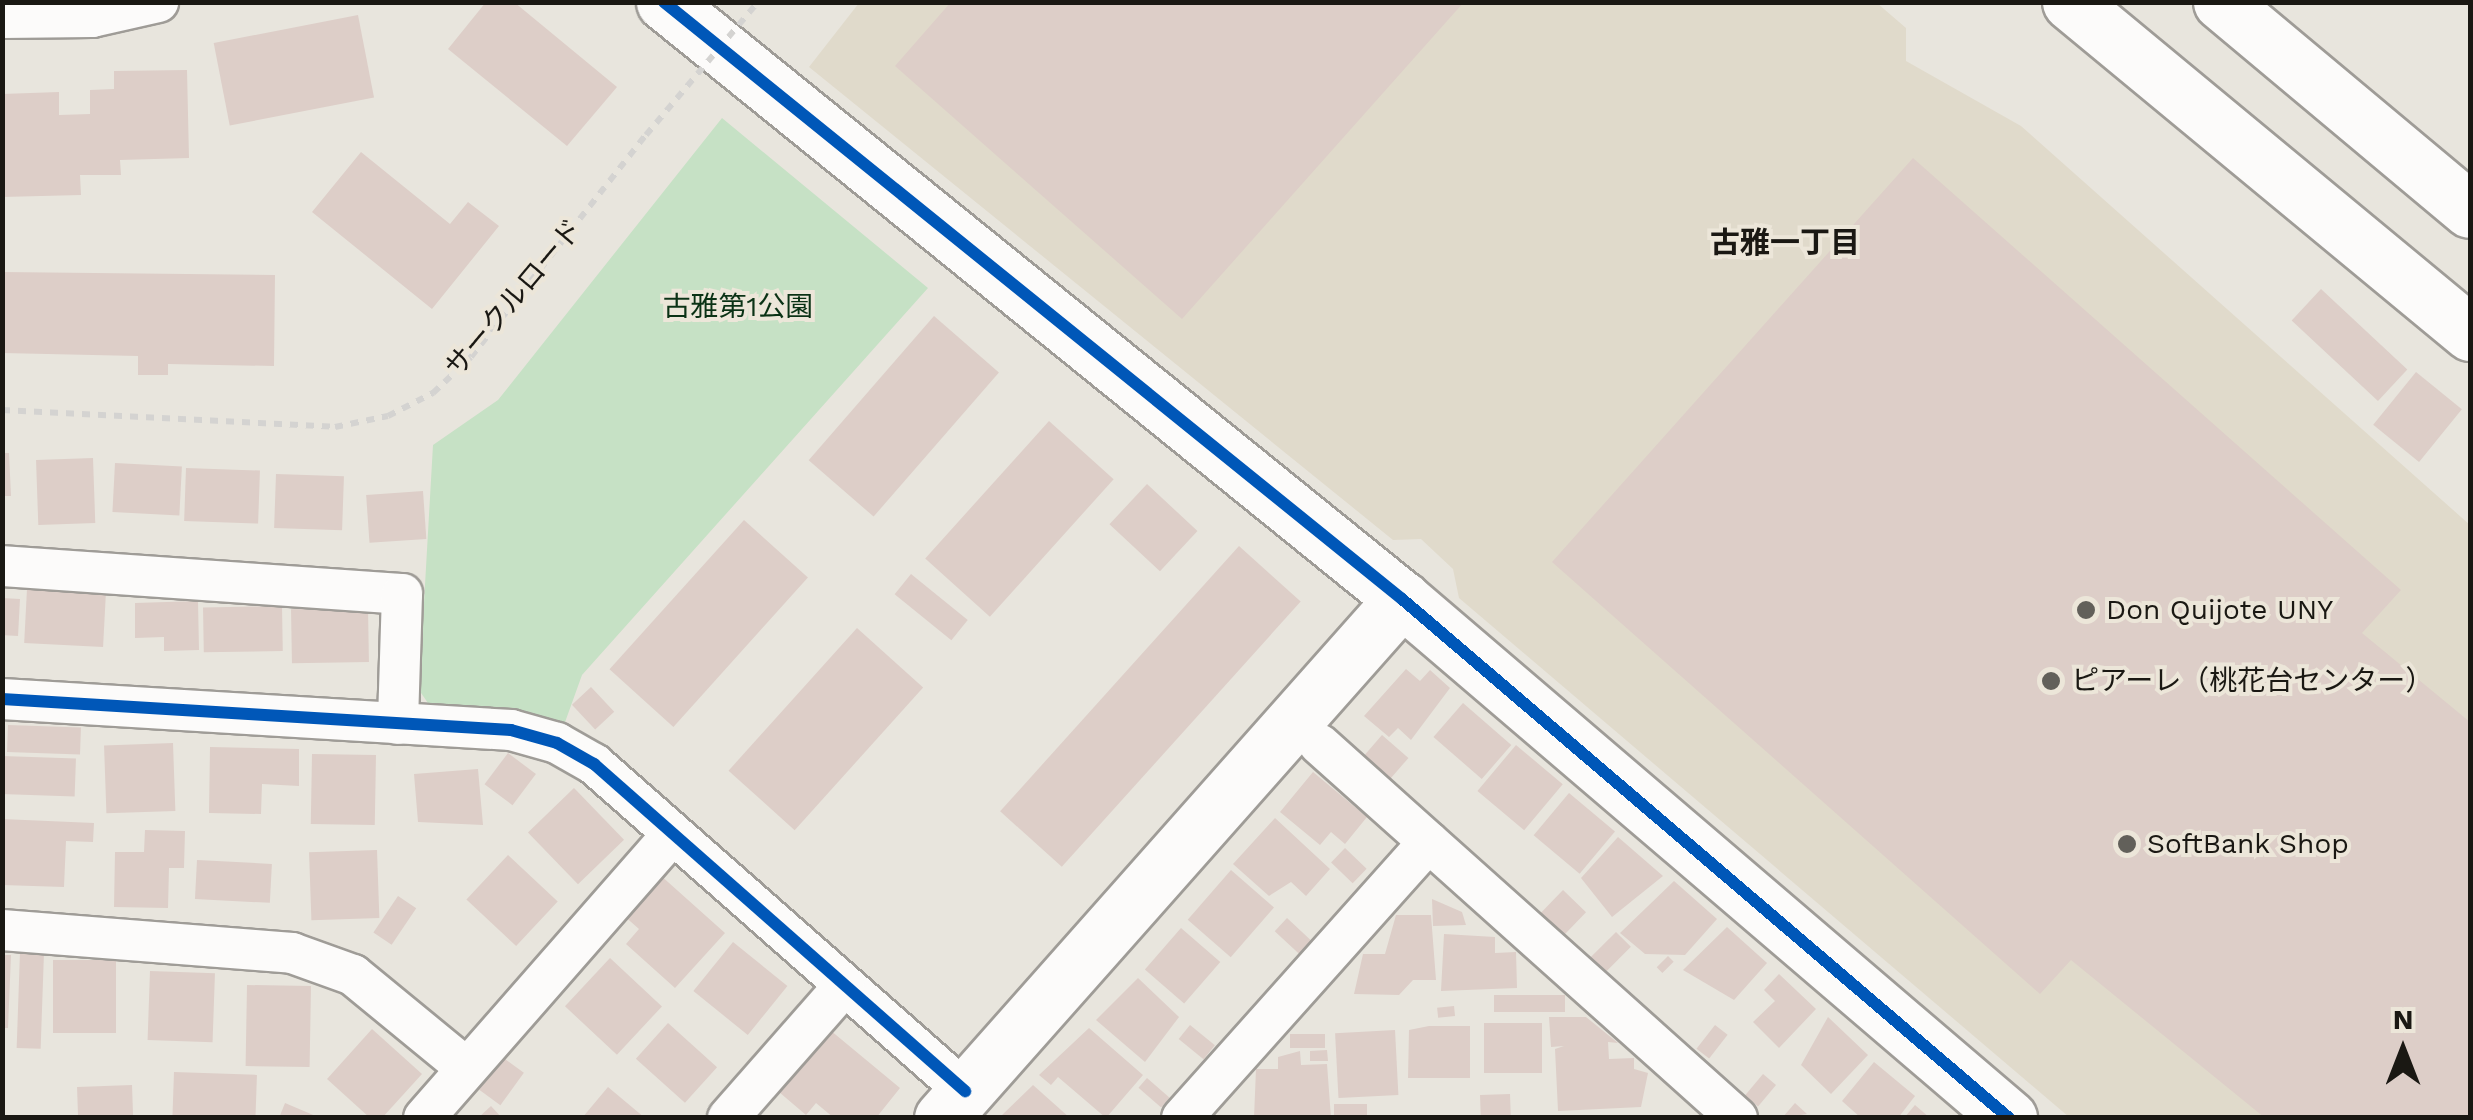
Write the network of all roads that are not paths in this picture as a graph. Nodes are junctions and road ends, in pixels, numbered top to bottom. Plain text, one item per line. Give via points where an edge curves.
1 (158, 2) edge
2 (664, 2) edge
3 (2070, 2) edge
4 (2222, 2) edge
5 (2, 18) edge
6 (2470, 210) edge
7 (2470, 333) edge
8 (2, 566) edge
9 (1402, 599) junction
10 (2, 699) edge
11 (398, 724) junction
12 (1319, 744) dead end
13 (672, 835) junction
14 (1429, 842) junction
15 (2, 930) edge
16 (844, 986) junction
17 (466, 1067) junction
18 (953, 1104) edge
19 (1709, 1109) edge
20 (424, 1118) edge
21 (728, 1118) edge
22 (1182, 1118) edge
23 (2008, 1118) edge

1 - 5 street via 92,17
2 - 9 street
3 - 7 street
4 - 6 street
8 - 11 street via 402,594
9 - 18 street
9 - 23 street
10 - 11 street
11 - 13 street via 511,730 557,743 594,764
12 - 14 street
13 - 16 street
13 - 17 street
14 - 19 street
14 - 22 street
15 - 17 street via 292,953 369,986
16 - 18 street
16 - 21 street
17 - 20 street

